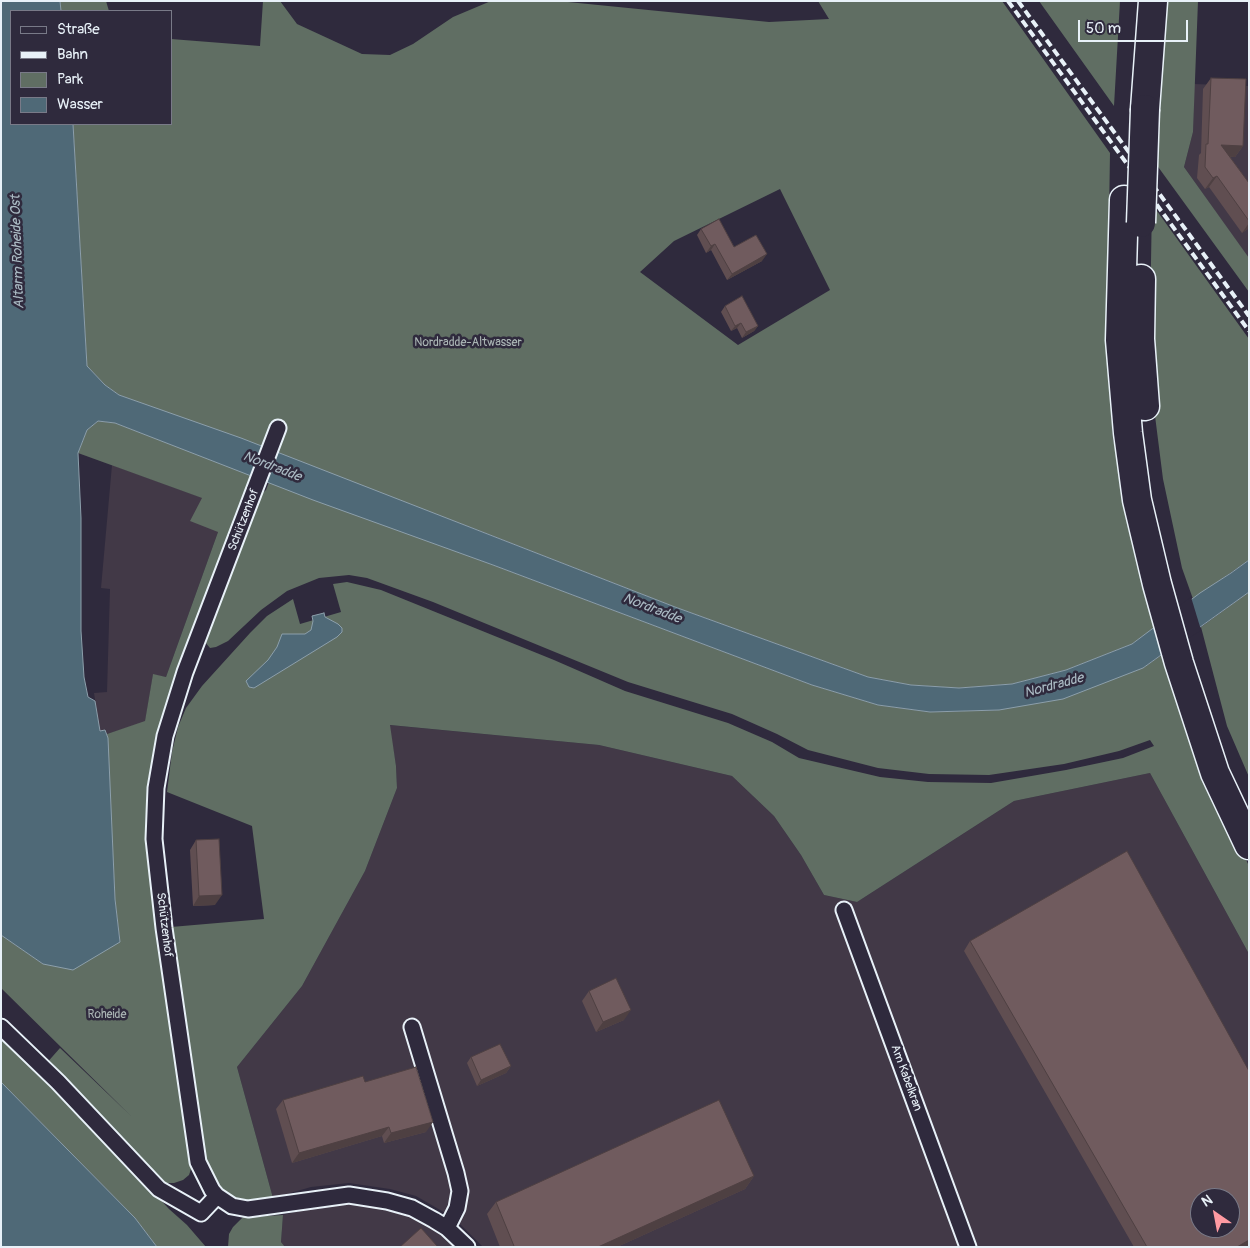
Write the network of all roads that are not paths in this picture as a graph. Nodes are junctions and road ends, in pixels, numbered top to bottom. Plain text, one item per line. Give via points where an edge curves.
1 (1136, 1) edge
2 (1153, 1) edge
3 (1137, 101) junction
4 (276, 432) dead end
5 (1165, 580) junction
6 (1188, 658) junction
7 (1249, 806) edge
8 (1249, 845) edge
9 (844, 910) dead end
10 (1, 1027) edge
11 (412, 1027) dead end
12 (218, 1196) junction
13 (447, 1228) junction
14 (468, 1247) edge
15 (968, 1247) edge

1 - 3 highway
2 - 3 highway
3 - 5 highway, bridge via 1140,339 1147,435
3 - 5 highway via 1124,200 1120,340 1137,500
4 - 12 street, Schützenhof via 186,672 165,736 156,788 154,839 162,918 198,1162
5 - 6 highway
6 - 7 highway
6 - 8 highway via 1215,772
9 - 15 street, Am Kabelkran
10 - 12 street via 159,1189 201,1213
11 - 13 street via 460,1191 457,1208
12 - 13 street, Schützenhof via 232,1206 248,1209 349,1195 412,1208
13 - 14 street, Schützenhof

